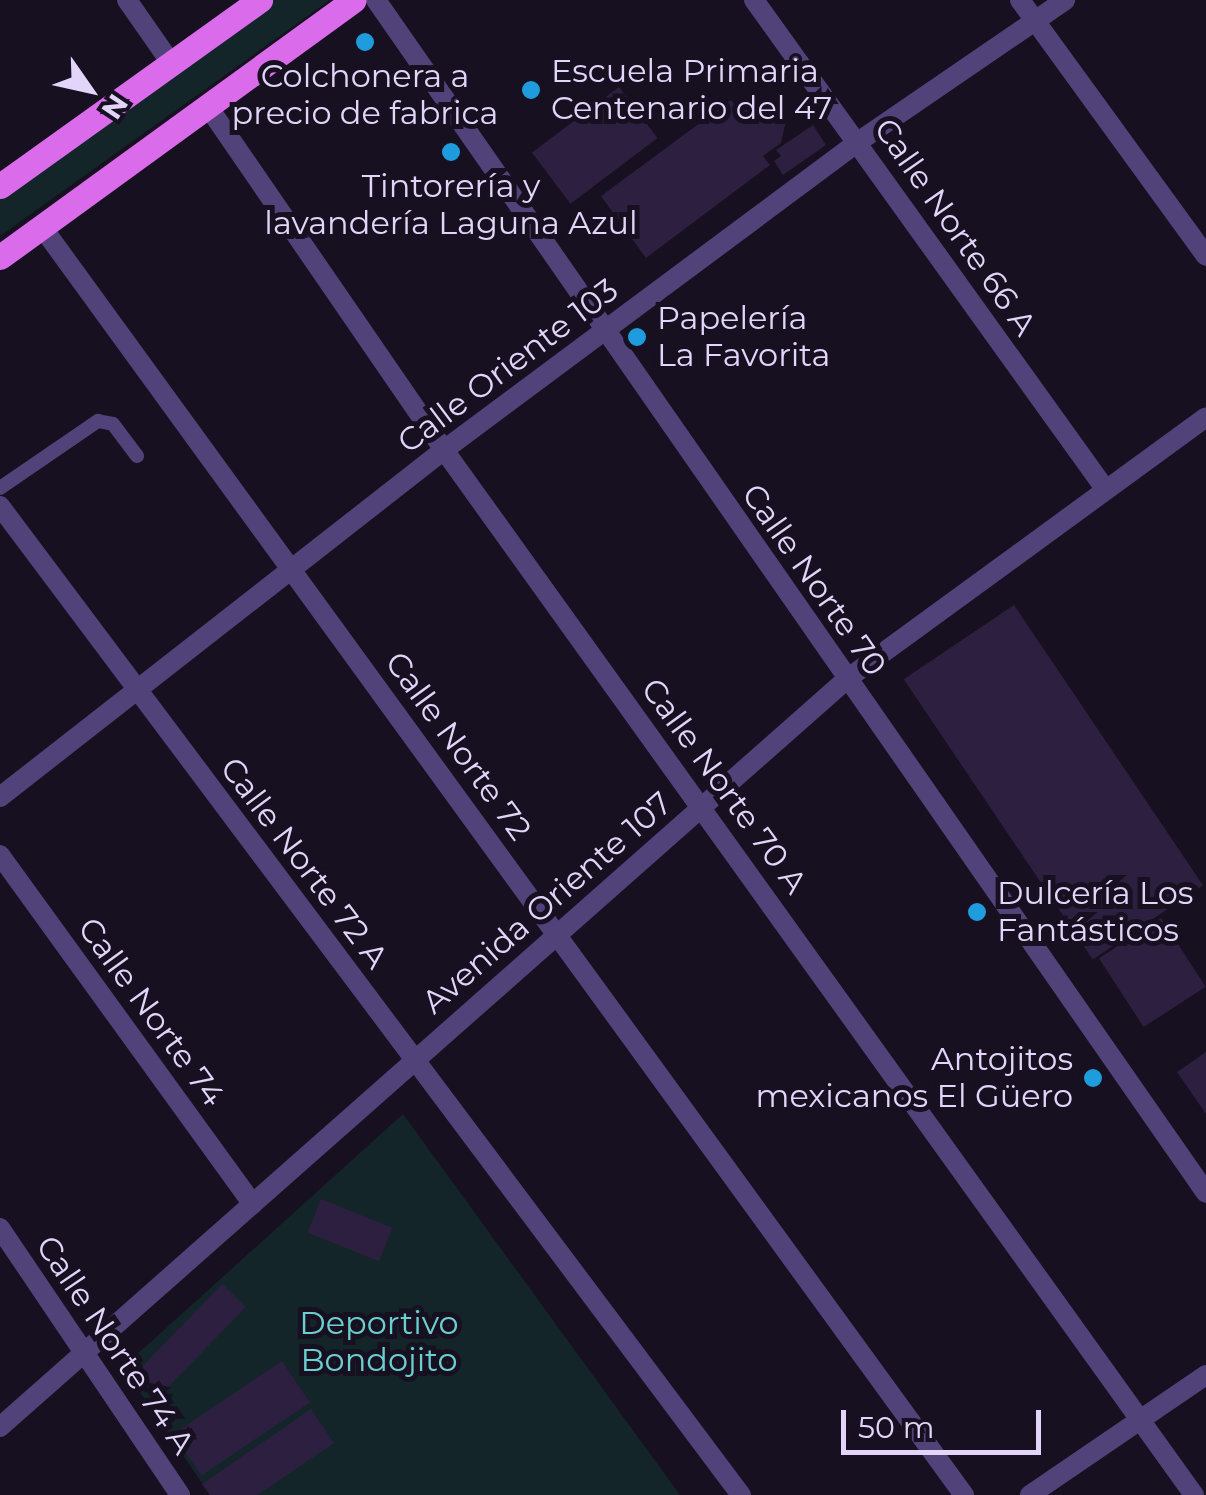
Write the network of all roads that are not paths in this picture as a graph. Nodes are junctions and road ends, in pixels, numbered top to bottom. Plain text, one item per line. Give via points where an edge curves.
1 (127, 0) edge
2 (260, 0) edge
3 (354, 0) edge
4 (376, 0) edge
5 (754, 0) edge
6 (1020, 0) edge
7 (1065, 0) edge
8 (1036, 21) junction
9 (171, 62) junction
10 (209, 108) junction
11 (858, 142) junction
12 (2, 179) edge
13 (42, 227) junction
14 (1206, 256) edge
15 (0, 257) edge
16 (603, 331) junction
17 (1206, 417) edge
18 (444, 450) junction
19 (138, 456) dead end
20 (0, 488) edge
21 (1106, 490) junction
22 (0, 506) edge
23 (290, 569) junction
24 (846, 679) junction
25 (137, 690) junction
26 (0, 797) edge
27 (702, 806) junction
28 (0, 855) edge
29 (560, 936) junction
30 (414, 1060) junction
31 (1206, 1193) edge
32 (253, 1204) junction
33 (0, 1228) edge
34 (85, 1352) junction
35 (1206, 1375) edge
36 (1140, 1419) junction
37 (0, 1427) edge
38 (180, 1495) edge
39 (741, 1495) edge
40 (964, 1495) edge
41 (1030, 1495) edge
42 (1194, 1495) edge

1 - 9 street
2 - 9 main road
3 - 10 main road
4 - 16 street, Calle Norte 70
5 - 11 street, Calle Norte 66 A
6 - 8 street
7 - 8 street, Calle Oriente 103
8 - 11 street, Calle Oriente 103
8 - 14 street
9 - 12 main road
10 - 13 main road
10 - 18 street, Calle Norte 70 A
11 - 16 street, Calle Oriente 103
11 - 21 street, Calle Norte 66 A
13 - 15 main road
13 - 23 street, Calle Norte 72
16 - 18 street, Calle Oriente 103
16 - 24 street, Calle Norte 70
17 - 21 street, Avenida Oriente 107
18 - 23 street, Calle Oriente 103
18 - 27 street, Calle Norte 70 A
19 - 20 lane via 114,424 98,421
21 - 24 street, Avenida Oriente 107
22 - 25 street, Calle Norte 72 A
23 - 25 street, Calle Oriente 103
23 - 29 street, Calle Norte 72
24 - 27 street, Avenida Oriente 107
24 - 31 street, Calle Norte 70
25 - 26 street, Calle Oriente 103
25 - 30 street, Calle Norte 72 A
27 - 29 street, Avenida Oriente 107
27 - 36 street, Calle Norte 70 A
28 - 32 street, Calle Norte 74
29 - 30 street, Avenida Oriente 107
29 - 40 street, Calle Norte 72
30 - 32 street, Avenida Oriente 107
30 - 39 street, Calle Norte 72 A
32 - 34 street, Avenida Oriente 107
33 - 34 street, Calle Norte 74 A
34 - 37 street, Avenida Oriente 107
34 - 38 street, Calle Norte 74 A
35 - 36 street
36 - 41 street
36 - 42 street, Calle Norte 70 A

